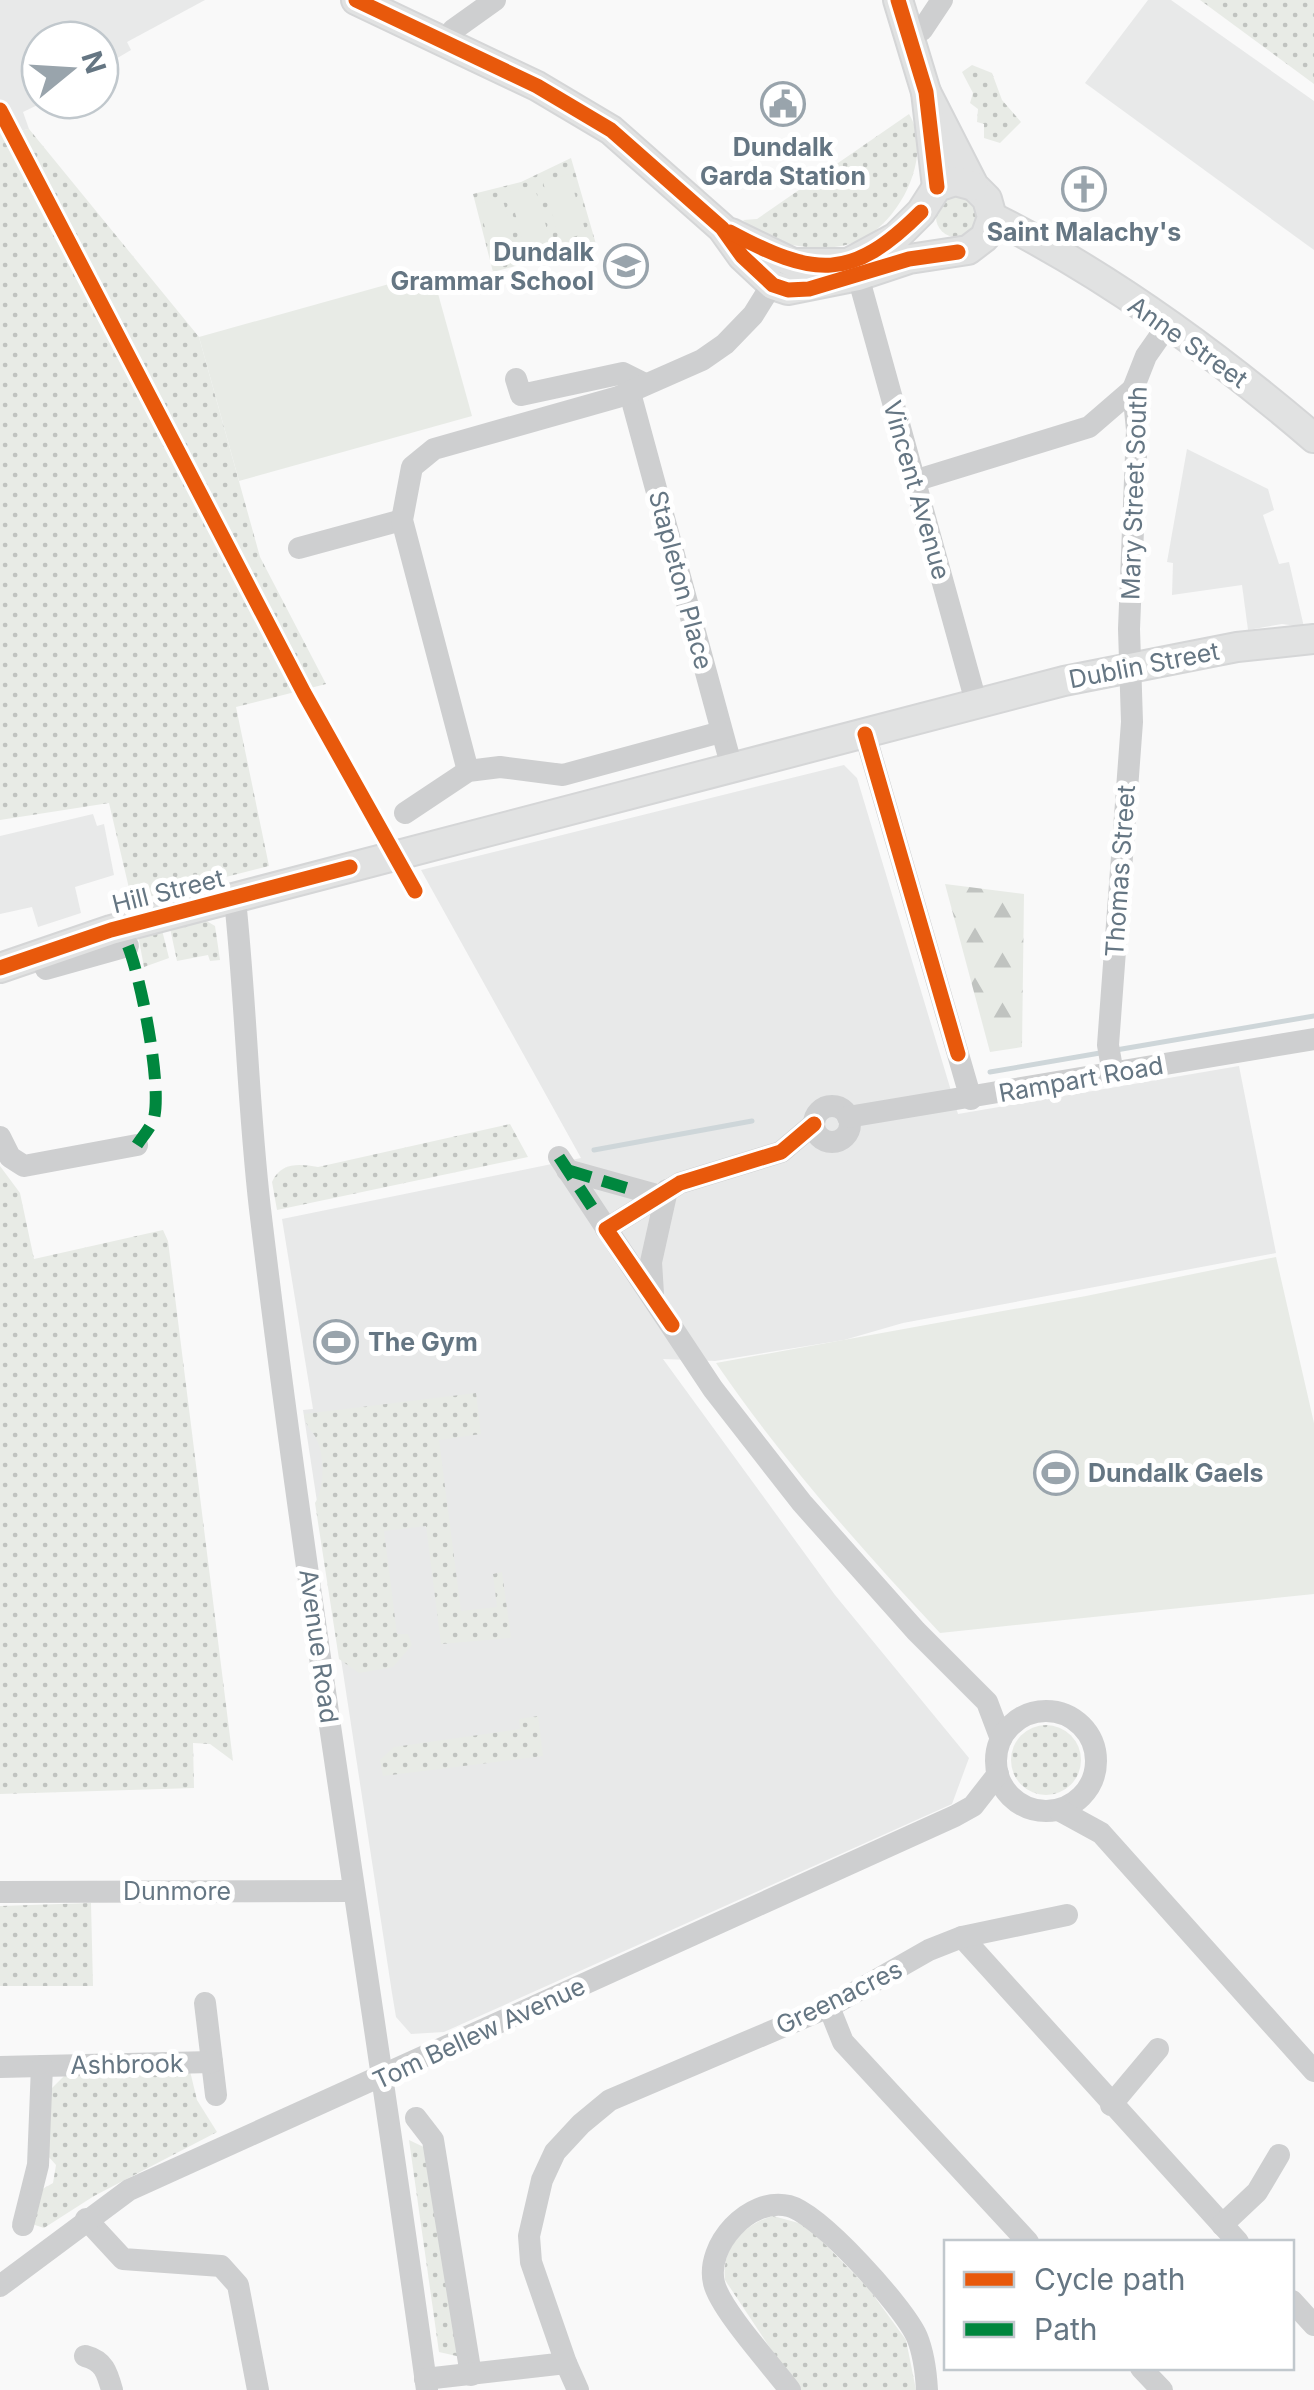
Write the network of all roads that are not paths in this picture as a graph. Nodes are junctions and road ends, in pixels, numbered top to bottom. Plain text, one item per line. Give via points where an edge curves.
1 (356, 0) edge
2 (496, 0) edge
3 (898, 0) edge
4 (942, 0) edge
5 (909, 34) junction
6 (446, 43) junction
7 (926, 92) junction
8 (974, 186) junction
9 (937, 187) junction
10 (921, 212) junction
11 (992, 217) junction
12 (722, 228) junction
13 (958, 252) junction
14 (793, 263) junction
15 (858, 276) junction
16 (773, 285) junction
17 (1167, 326) junction
18 (516, 379) dead end
19 (638, 388) junction
20 (1133, 389) junction
21 (1314, 438) edge
22 (914, 481) junction
23 (402, 520) junction
24 (299, 548) dead end
25 (1314, 639) edge
26 (1133, 668) junction
27 (976, 702) junction
28 (721, 732) junction
29 (865, 734) junction
30 (732, 768) junction
31 (468, 772) junction
32 (405, 812) dead end
33 (280, 887) junction
34 (236, 900) junction
35 (128, 946) dead end
36 (240, 947) junction
37 (40, 952) junction
38 (0, 968) edge
39 (1314, 1039) edge
40 (1110, 1059) junction
41 (971, 1098) junction
42 (0, 1137) edge
43 (137, 1144) dead end
44 (662, 1192) junction
45 (606, 1229) junction
46 (653, 1298) junction
47 (987, 1702) junction
48 (1026, 1714) junction
49 (1001, 1739) junction
50 (998, 1774) junction
51 (1088, 1789) junction
52 (1019, 1803) junction
53 (973, 1806) junction
54 (1059, 1810) junction
55 (1102, 1834) junction
56 (353, 1891) junction
57 (0, 1892) edge
58 (1067, 1915) dead end
59 (962, 1937) junction
60 (205, 2003) dead end
61 (829, 2007) junction
62 (1158, 2050) dead end
63 (212, 2062) junction
64 (42, 2066) junction
65 (0, 2067) edge
66 (1314, 2071) edge
67 (380, 2078) junction
68 (216, 2095) dead end
69 (1111, 2105) junction
70 (416, 2118) dead end
71 (1279, 2155) dead end
72 (86, 2219) junction
73 (24, 2225) dead end
74 (1230, 2234) edge
75 (1026, 2240) edge
76 (0, 2286) edge
77 (1294, 2303) edge
78 (1313, 2323) edge
79 (85, 2356) dead end
80 (566, 2363) junction
81 (1143, 2370) edge
82 (471, 2375) junction
83 (426, 2384) edge
84 (112, 2390) edge
85 (258, 2390) edge
86 (578, 2390) edge
87 (790, 2390) edge
88 (927, 2390) edge
89 (1162, 2390) edge

1 - 6 main road
2 - 6 street via 453,30
3 - 5 main road
4 - 5 street via 922,30
5 - 7 main road
6 - 12 main road via 611,130
7 - 8 main road
7 - 9 main road
8 - 9 main road via 955,181
8 - 11 main road
9 - 10 main road
10 - 13 main road via 930,241
10 - 14 main road via 863,258
11 - 13 main road via 978,245
11 - 17 main road, Anne Street
12 - 14 main road
12 - 16 main road
13 - 15 main road
14 - 16 street
15 - 16 main road via 810,289
15 - 22 street, Vincent Avenue
16 - 19 street via 726,344
17 - 20 street, Mary Street South
17 - 21 main road, Anne Street
18 - 19 street via 522,395 623,373
19 - 23 street via 420,456
19 - 28 street, Stapleton Place
20 - 22 street via 1089,427
20 - 26 street, Mary Street South
22 - 27 street, Vincent Avenue
23 - 24 street
23 - 31 street
25 - 26 main road, Dublin Street
26 - 27 main road, Dublin Street
26 - 40 street, Thomas Street
27 - 29 main road
28 - 30 street, Stapleton Place
28 - 31 street via 563,774 500,767
29 - 30 main road
29 - 41 street
30 - 33 main road, Hill Street
31 - 32 street
33 - 34 main road, Hill Street
33 - 36 street via 251,918
34 - 36 street, Avenue Road
34 - 37 main road, Hill Street
35 - 37 street via 46,969
36 - 56 street, Avenue Road via 260,1205
37 - 38 main road, Hill Street
39 - 40 street, Rampart Road
40 - 41 street, Rampart Road
41 - 44 street, Rampart Road via 848,1117 831,1106 820,1110 822,1133
42 - 43 street via 10,1157 24,1166
44 - 45 street
44 - 45 street via 630,1189 563,1163
44 - 46 street via 651,1262
45 - 46 street
46 - 47 street via 802,1503
47 - 48 street
47 - 49 street
48 - 49 street
48 - 51 street via 1056,1712 1086,1731 1096,1764
49 - 50 street
50 - 52 street
50 - 53 street, Tom Bellew Avenue
51 - 54 street
51 - 55 street
52 - 53 street, Tom Bellew Avenue
52 - 54 street
53 - 67 street, Tom Bellew Avenue
54 - 55 street
55 - 66 street
56 - 57 street, Dunmore
56 - 67 street, Avenue Road
58 - 59 street, Greenacres
59 - 61 street, Greenacres
59 - 69 street
60 - 63 street, Ashbrook
61 - 75 street via 843,2042
61 - 80 street, Greenacres via 610,2100 556,2152 529,2236 531,2262
62 - 69 street
63 - 64 street, Ashbrook
63 - 68 street, Ashbrook
64 - 65 street, Ashbrook
64 - 73 street, Ashbrook via 45,2171
67 - 72 street, Tom Bellew Avenue via 172,2169
67 - 83 street, Avenue Road
69 - 74 street
70 - 82 street via 432,2140
71 - 74 street
72 - 76 street, Tom Bellew Avenue
72 - 85 street via 122,2258 222,2266 238,2285
77 - 78 street
79 - 84 street via 106,2370
80 - 82 street
80 - 86 street, Greenacres
81 - 89 street
82 - 83 street
87 - 88 street via 724,2304 713,2264 732,2226 786,2204 853,2257 906,2317 922,2354

